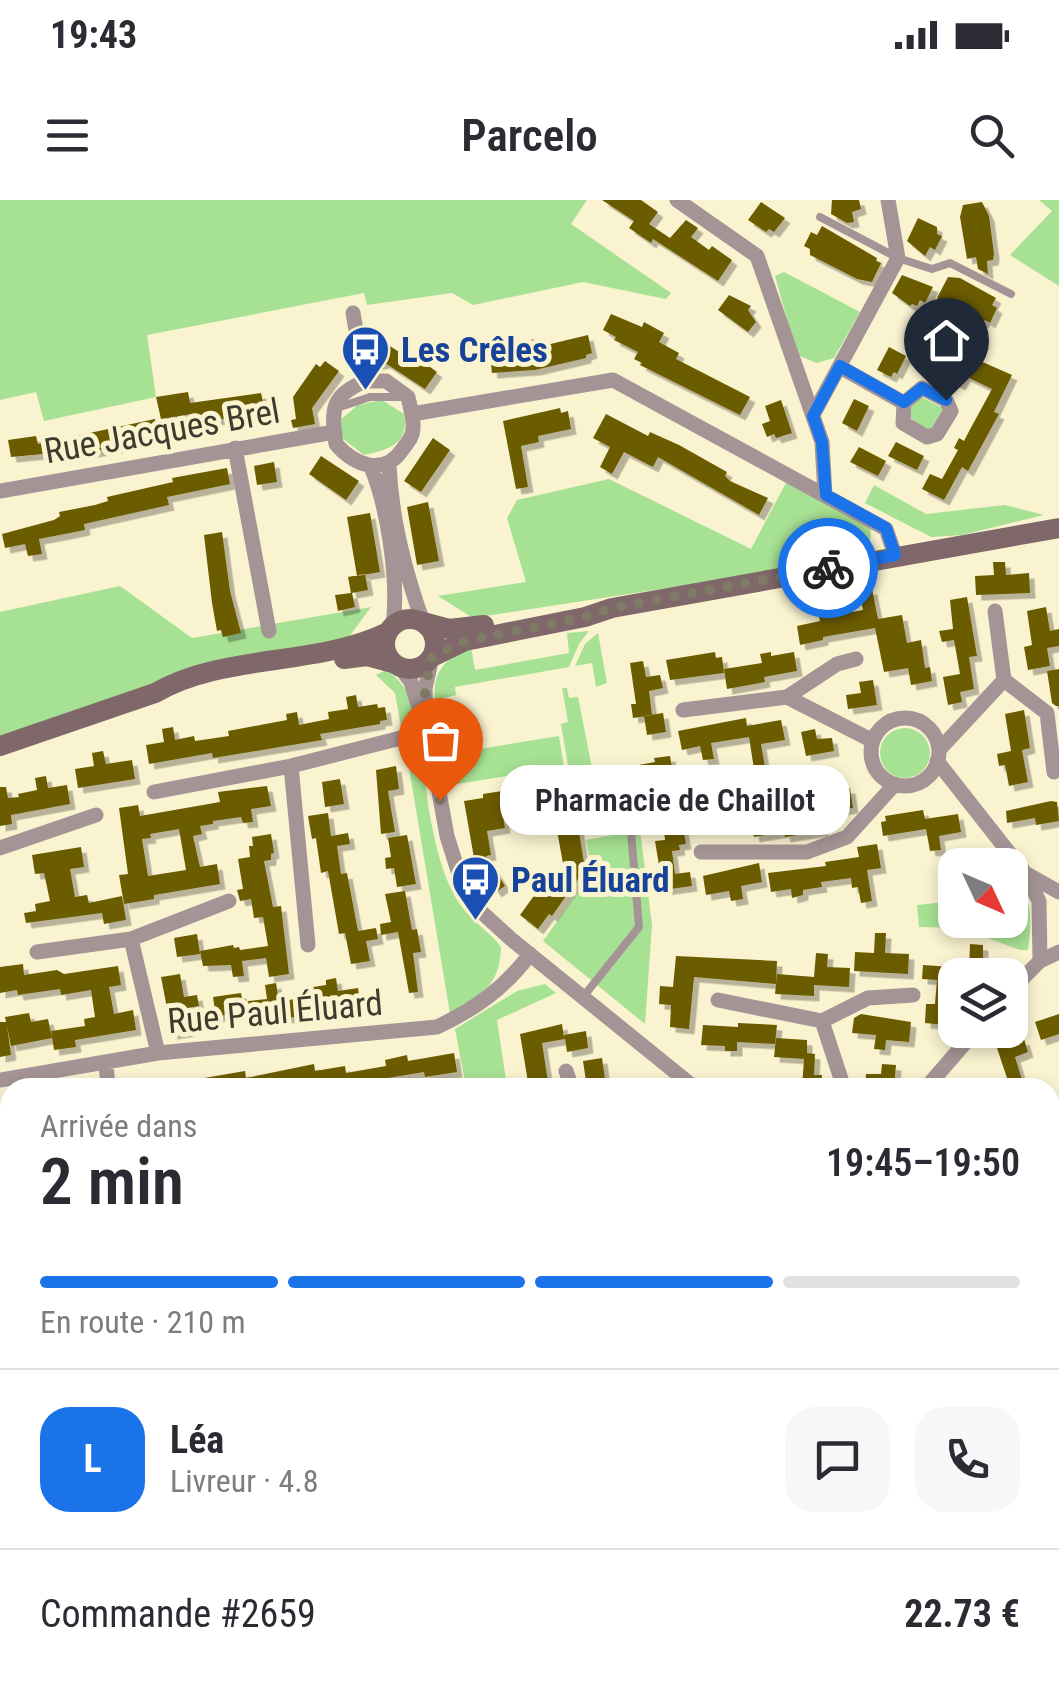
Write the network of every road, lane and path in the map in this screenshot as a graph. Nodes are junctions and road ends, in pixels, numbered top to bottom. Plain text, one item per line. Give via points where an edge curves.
1 (676, 200) edge
2 (888, 200) edge
3 (820, 217) dead end
4 (898, 258) junction
5 (1011, 294) dead end
6 (353, 313) dead end
7 (840, 366) junction
8 (365, 381) junction
9 (408, 397) junction
10 (904, 402) dead end
11 (332, 410) junction
12 (412, 414) junction
13 (813, 416) junction
14 (334, 432) junction
15 (235, 448) junction
16 (389, 464) junction
17 (372, 467) junction
18 (0, 491) edge
19 (826, 495) junction
20 (1059, 528) edge
21 (895, 555) junction
22 (612, 608) junction
23 (996, 611) dead end
24 (423, 622) junction
25 (391, 629) junction
26 (269, 631) dead end
27 (432, 657) junction
28 (856, 659) dead end
29 (396, 665) junction
30 (1004, 680) junction
31 (155, 693) junction
32 (787, 697) junction
33 (682, 710) dead end
34 (427, 726) junction
35 (873, 741) junction
36 (0, 746) edge
37 (938, 756) junction
38 (291, 766) junction
39 (1054, 772) dead end
40 (895, 784) junction
41 (154, 792) dead end
42 (96, 815) dead end
43 (630, 820) dead end
44 (0, 848) edge
45 (1006, 848) edge
46 (700, 852) dead end
47 (1028, 875) edge
48 (1028, 879) edge
49 (1059, 892) edge
50 (229, 900) dead end
51 (131, 939) junction
52 (308, 945) dead end
53 (37, 952) dead end
54 (1059, 952) edge
55 (530, 954) junction
56 (1040, 961) junction
57 (1028, 973) edge
58 (913, 994) dead end
59 (582, 998) junction
60 (718, 1000) dead end
61 (822, 1021) junction
62 (960, 1048) edge
63 (158, 1053) junction
64 (106, 1062) junction
65 (566, 1071) dead end
66 (12, 1078) edge
67 (107, 1078) edge
68 (568, 1078) edge
69 (682, 1078) edge
70 (841, 1078) edge
71 (935, 1078) edge

1 - 13 street via 757,256
2 - 4 street
3 - 4 lane
4 - 5 lane via 932,269 950,262
4 - 7 street
6 - 8 street
7 - 10 street
7 - 13 street
8 - 9 street via 386,380
8 - 11 street via 345,390
9 - 11 lane via 370,397
9 - 12 street
11 - 14 street
12 - 16 street via 414,434
12 - 19 street via 613,380
13 - 19 street
14 - 15 street, Rue Jacques Brel
14 - 17 street via 341,450
15 - 18 street, Rue Jacques Brel
15 - 26 street
16 - 17 street
16 - 24 street via 408,584
17 - 25 street via 392,570
19 - 21 street via 886,528
20 - 21 main road
21 - 22 main road
22 - 24 main road via 462,629
22 - 27 main road via 465,641
23 - 30 street
24 - 25 main road via 407,619
24 - 27 main road via 433,634
25 - 29 main road via 386,647
25 - 31 main road via 364,643 229,668
27 - 29 main road via 414,669
27 - 34 street
28 - 32 street
29 - 31 main road via 366,656
29 - 34 street via 411,682
30 - 37 street
30 - 39 street via 1047,713
31 - 36 main road
32 - 33 street
32 - 35 street
34 - 38 street
34 - 55 street via 463,888
35 - 37 street via 888,723 910,718 931,729
35 - 40 street via 873,762
37 - 40 street via 922,781
37 - 45 street
38 - 41 street
38 - 52 street
40 - 46 street via 847,837 807,852
42 - 44 street
43 - 59 lane via 639,927
47 - 49 street
48 - 56 street via 1039,901
50 - 51 street
51 - 53 street
51 - 63 street
54 - 56 street
55 - 59 street
55 - 63 street, Rue Paul Éluard via 474,1009 437,1027
56 - 57 street
58 - 61 street via 868,998
59 - 69 street
60 - 61 street
61 - 70 street
62 - 71 street
63 - 64 street, Rue Paul Éluard
64 - 66 street, Rue Paul Éluard
64 - 67 street
65 - 68 street

